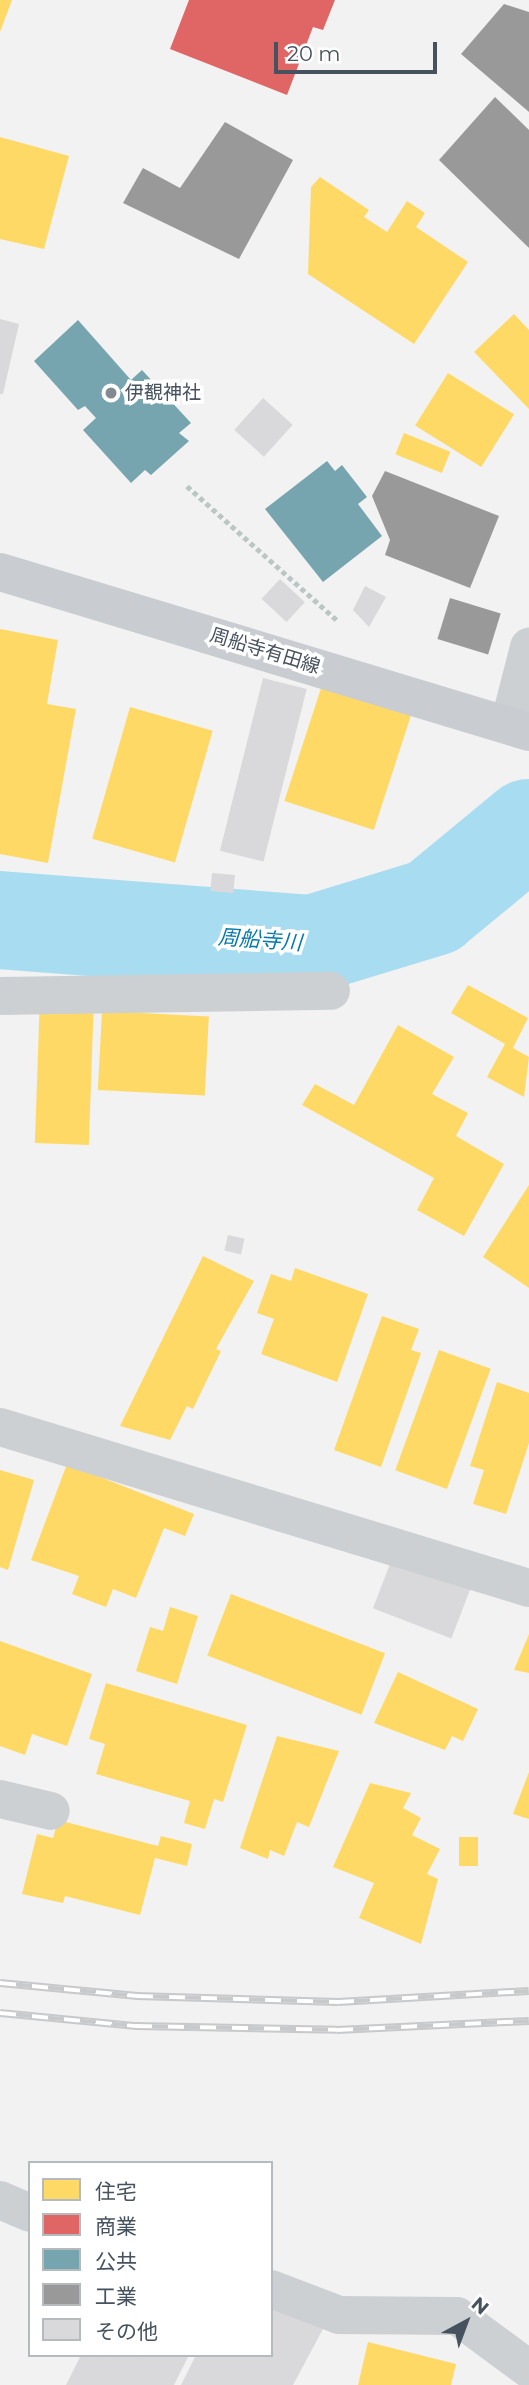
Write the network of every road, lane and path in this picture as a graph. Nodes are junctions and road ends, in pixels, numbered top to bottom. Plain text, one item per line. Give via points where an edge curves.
1 (187, 486) dead end
2 (0, 572) edge
3 (339, 622) dead end
4 (529, 647) edge
5 (519, 728) edge
6 (331, 991) dead end
7 (0, 996) edge
8 (0, 1427) edge
9 (529, 1588) edge
10 (0, 1799) edge
11 (51, 1811) dead end
12 (0, 2200) edge
13 (28, 2212) edge
14 (273, 2290) edge
15 (529, 2369) edge

1 - 3 path
2 - 5 main road, 周船寺有田線
4 - 5 street
6 - 7 street
8 - 9 street
10 - 11 street
12 - 13 street
14 - 15 street via 339,2315 457,2316

